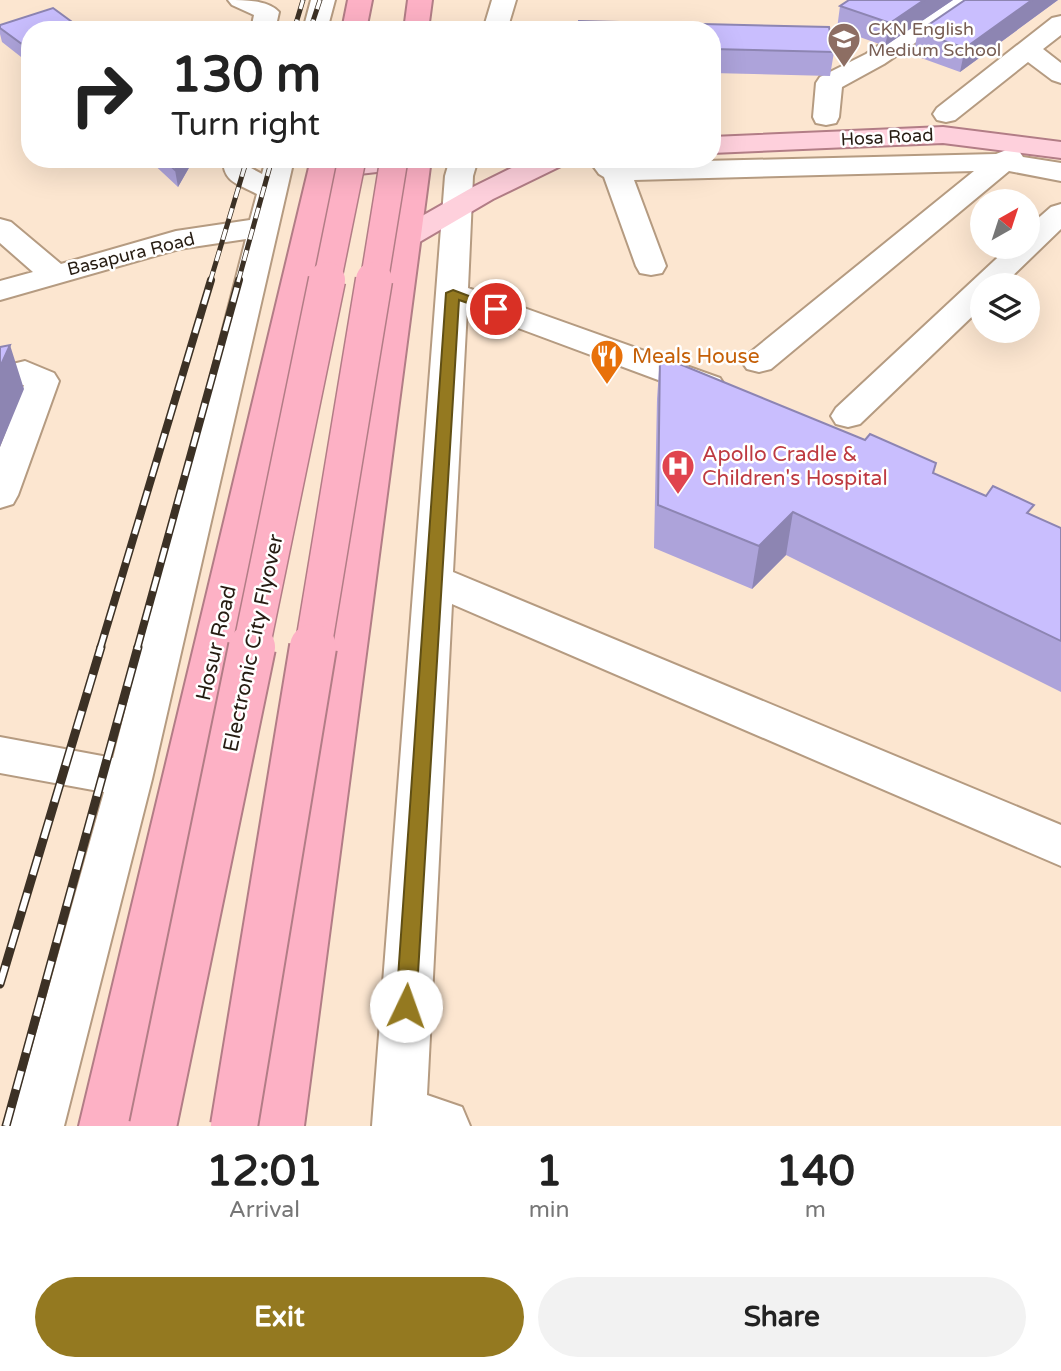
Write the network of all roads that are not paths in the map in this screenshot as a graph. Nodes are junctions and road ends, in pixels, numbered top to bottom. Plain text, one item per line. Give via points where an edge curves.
1 (240, 0) edge
2 (323, 0) edge
3 (360, 0) edge
4 (421, 0) edge
5 (440, 0) edge
6 (504, 0) edge
7 (962, 0) edge
8 (265, 21) edge
9 (317, 21) edge
10 (356, 21) edge
11 (418, 21) edge
12 (437, 21) edge
13 (498, 21) edge
14 (1061, 23) edge
15 (1028, 50) junction
16 (1061, 75) edge
17 (946, 114) junction
18 (826, 117) junction
19 (721, 119) edge
20 (1061, 130) edge
21 (721, 145) edge
22 (1061, 150) edge
23 (1013, 154) junction
24 (721, 162) edge
25 (237, 168) edge
26 (279, 168) edge
27 (333, 168) edge
28 (333, 168) edge
29 (393, 168) edge
30 (417, 168) edge
31 (461, 168) edge
32 (535, 168) edge
33 (611, 168) edge
34 (1061, 172) edge
35 (273, 191) junction
36 (457, 208) junction
37 (1061, 213) edge
38 (265, 227) junction
39 (0, 229) edge
40 (1040, 233) edge
41 (405, 238) junction
42 (1013, 259) edge
43 (651, 266) dead end
44 (998, 273) edge
45 (54, 274) junction
46 (0, 291) edge
47 (453, 293) junction
48 (970, 301) edge
49 (759, 362) dead end
50 (0, 378) edge
51 (732, 394) edge
52 (843, 431) edge
53 (0, 495) edge
54 (432, 579) junction
55 (0, 755) edge
56 (131, 779) junction
57 (1061, 846) edge
58 (414, 1122) edge
59 (37, 1126) edge
60 (106, 1126) edge
61 (153, 1126) edge
62 (234, 1126) edge
63 (277, 1126) edge

1 - 8 street via 264,9
2 - 9 street
3 - 10 highway
4 - 11 highway
5 - 12 highway
6 - 13 street
7 - 18 street via 875,59 829,83
14 - 15 street
15 - 16 street
15 - 17 street
17 - 18 main road, Hosa Road
17 - 20 main road, Hosa Road
18 - 19 main road, Hosa Road
21 - 23 main road, Hosa Road via 943,135
22 - 23 main road, Hosa Road
23 - 24 street
23 - 34 street
23 - 49 street
25 - 35 street
26 - 35 street
27 - 60 highway, Hosur Road
28 - 61 highway, Electronic City Flyover, bridge
29 - 62 highway, bridge
30 - 41 highway
31 - 36 street
32 - 36 main road
33 - 43 street
35 - 38 street
36 - 41 main road
36 - 47 street
37 - 40 street
38 - 45 street, Basapura Road via 176,240
38 - 56 street
39 - 45 street
41 - 63 highway
42 - 44 street
45 - 46 street, Basapura Road
47 - 51 street
47 - 54 street
48 - 52 street
50 - 53 street via 25,372 42,381
54 - 57 street
54 - 58 street
55 - 56 street
56 - 59 street

